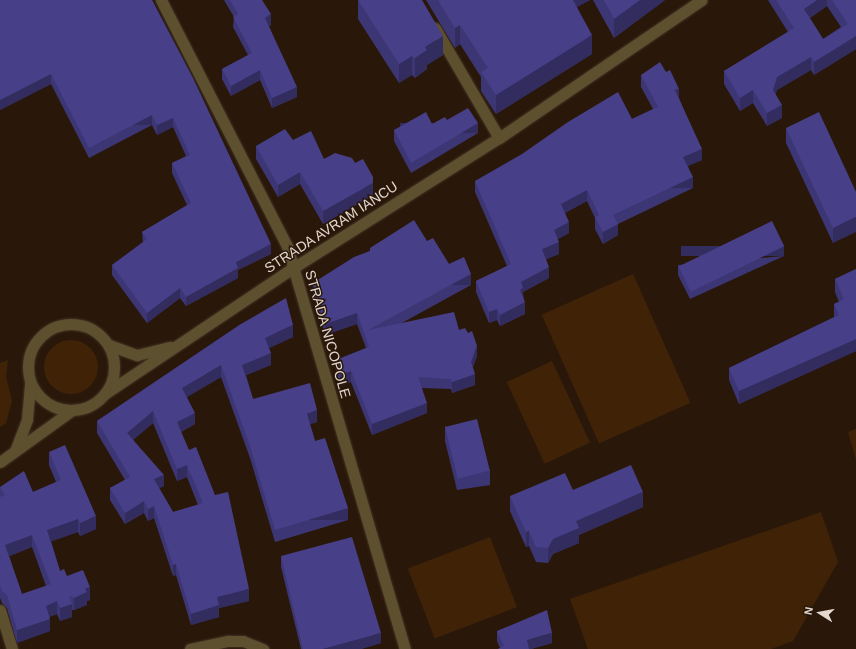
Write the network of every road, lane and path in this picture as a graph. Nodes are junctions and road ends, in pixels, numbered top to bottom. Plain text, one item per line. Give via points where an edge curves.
1 (161, 0) edge
2 (701, 0) edge
3 (431, 20) edge
4 (499, 138) junction
5 (294, 268) junction
6 (180, 344) junction
7 (109, 345) junction
8 (30, 380) junction
9 (106, 393) junction
10 (72, 410) junction
11 (15, 451) junction
12 (0, 462) edge
13 (0, 610) edge
14 (12, 649) edge
15 (190, 649) edge
16 (263, 649) edge
17 (405, 649) edge

1 - 5 street, STRADA NICOPOLE via 287,246
2 - 4 street, STRADA AVRAM IANCU
3 - 4 street
4 - 5 street, STRADA AVRAM IANCU
5 - 6 street, STRADA AVRAM IANCU
5 - 17 street, STRADA NICOPOLE
6 - 7 street, STRADA AVRAM IANCU via 137,355
6 - 9 street, STRADA AVRAM IANCU
7 - 8 street via 98,332 83,325 67,323 51,328 39,338 31,350 28,365
7 - 9 street via 115,366 113,380
8 - 10 street via 43,400 56,408
8 - 11 street via 31,396 27,419
9 - 10 street via 94,404
10 - 11 street
11 - 12 street
13 - 14 street
15 - 16 street via 229,641 243,641

